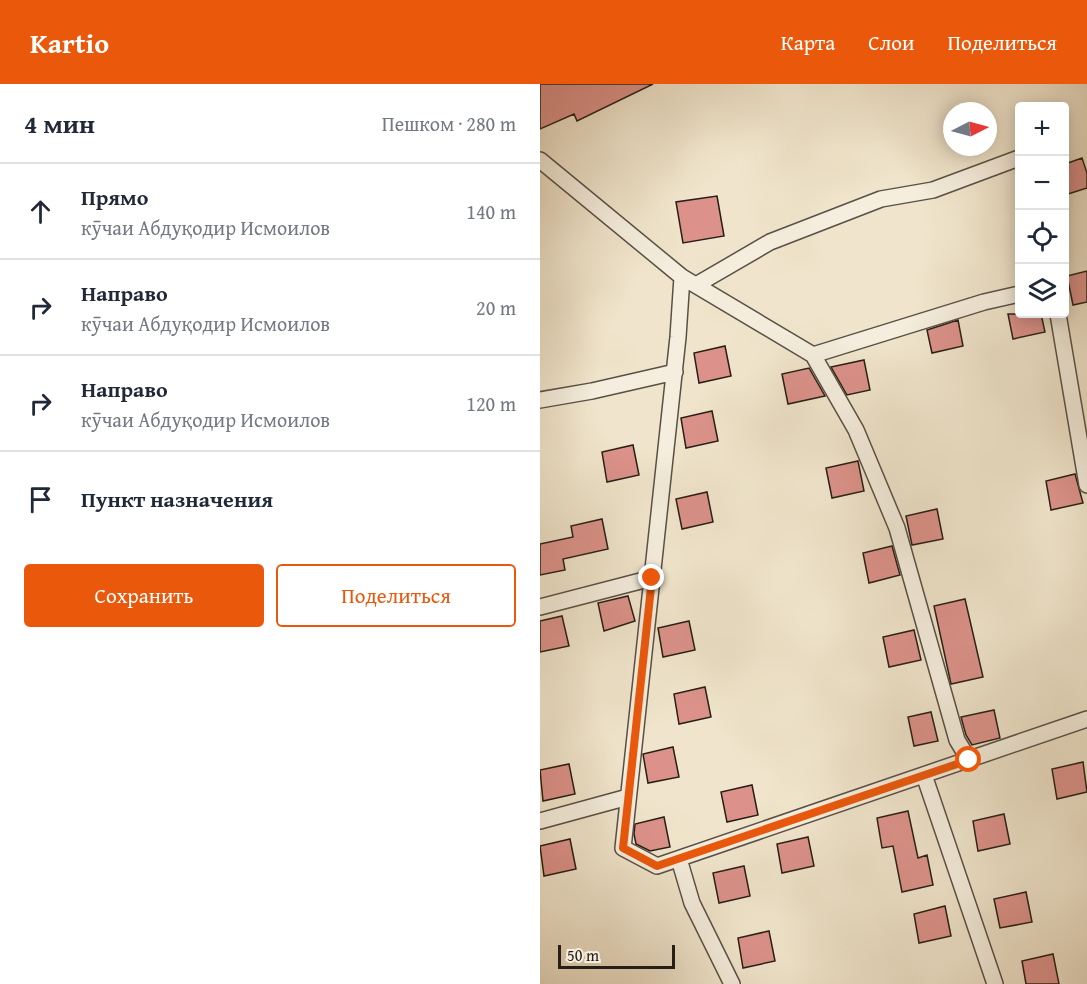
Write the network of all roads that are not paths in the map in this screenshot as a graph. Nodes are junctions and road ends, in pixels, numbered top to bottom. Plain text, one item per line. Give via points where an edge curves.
1 (540, 160) edge
2 (1015, 160) edge
3 (681, 277) junction
4 (696, 285) junction
5 (1015, 295) edge
6 (1059, 318) edge
7 (813, 355) junction
8 (675, 372) junction
9 (540, 400) edge
10 (1087, 485) edge
11 (652, 578) junction
12 (540, 607) edge
13 (1087, 719) edge
14 (969, 760) junction
15 (924, 775) junction
16 (628, 798) junction
17 (540, 821) edge
18 (679, 859) junction
19 (732, 984) edge
20 (995, 984) edge

1 - 3 street
2 - 4 street via 933,190 881,199 770,242
3 - 4 street
3 - 8 street
4 - 7 street
5 - 7 street
6 - 10 street
7 - 14 street via 856,430 897,528 957,740
8 - 9 street
8 - 11 street
11 - 12 street
11 - 16 street
13 - 14 street
14 - 15 street
15 - 18 street
15 - 20 street
16 - 17 street
16 - 18 street via 623,848 657,866
18 - 19 street via 692,903

